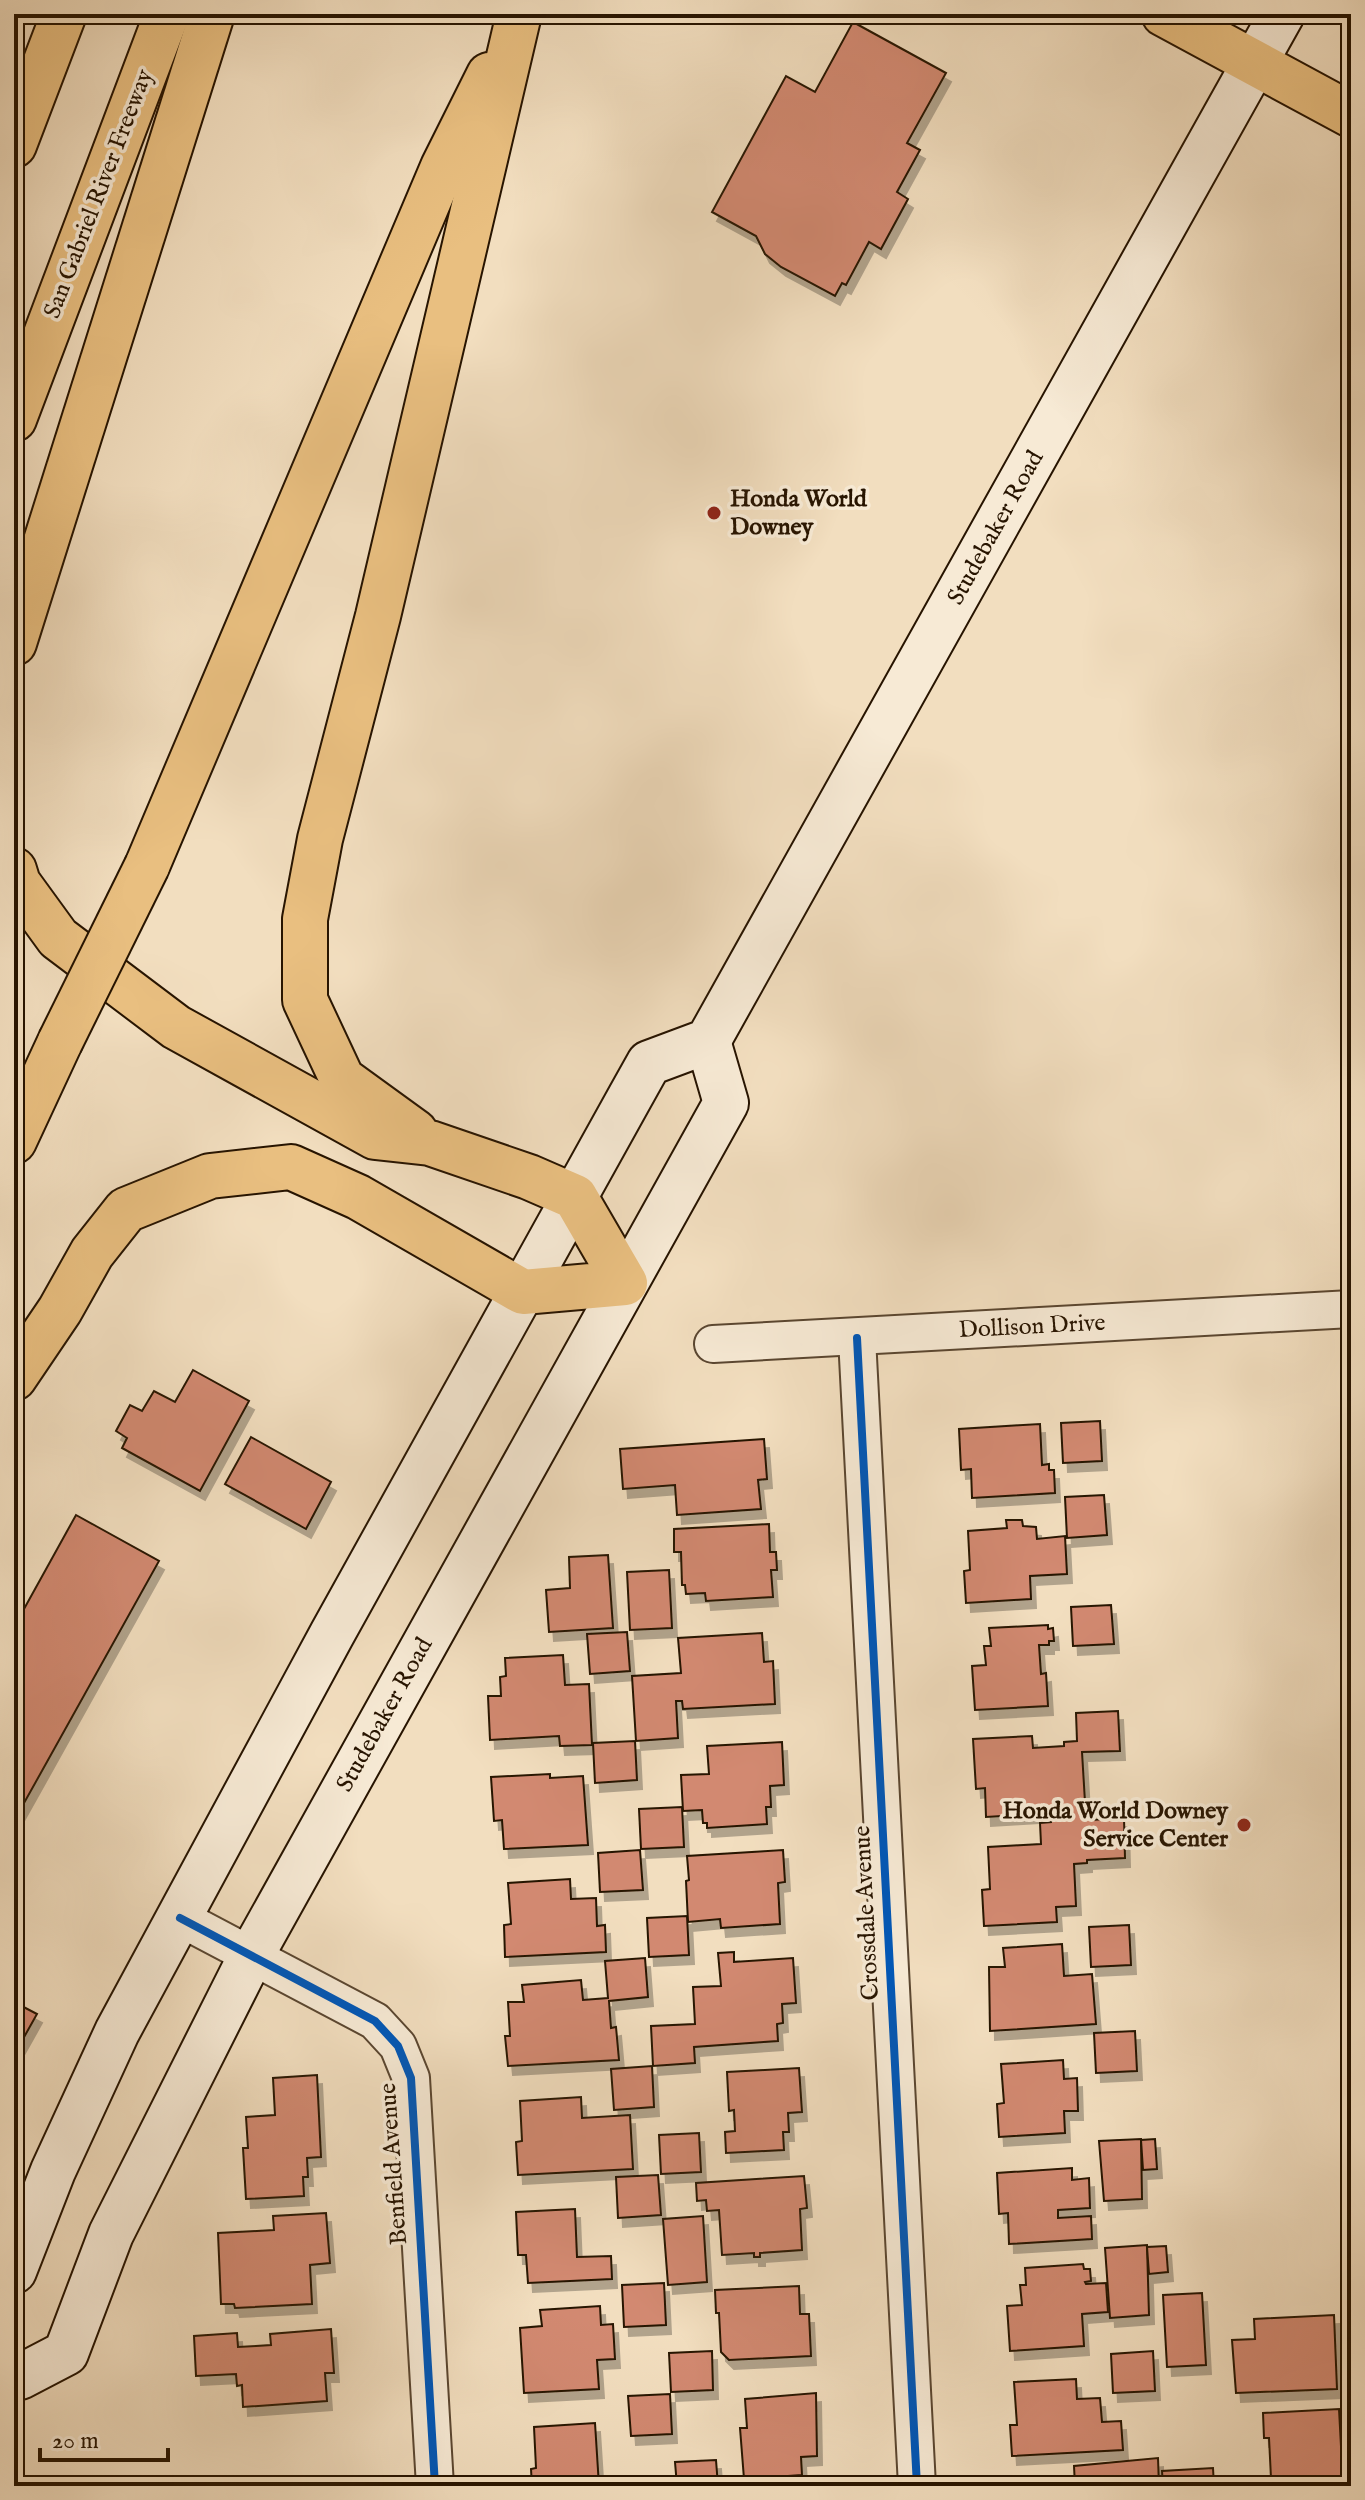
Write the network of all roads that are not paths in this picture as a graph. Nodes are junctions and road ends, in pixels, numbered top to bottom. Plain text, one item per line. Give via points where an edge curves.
1 (64, 14) edge
2 (167, 14) edge
3 (212, 14) edge
4 (519, 14) edge
5 (1164, 14) edge
6 (1282, 14) edge
7 (1255, 63) junction
8 (1351, 115) edge
9 (14, 145) edge
10 (14, 419) edge
11 (14, 643) edge
12 (14, 870) edge
13 (708, 1041) junction
14 (14, 1141) edge
15 (430, 1143) junction
16 (575, 1197) junction
17 (625, 1283) junction
18 (523, 1292) junction
19 (1351, 1309) edge
20 (857, 1338) junction
21 (713, 1344) dead end
22 (14, 1378) edge
23 (180, 1918) junction
24 (251, 1956) junction
25 (14, 2271) edge
26 (16, 2380) edge
27 (435, 2486) edge
28 (917, 2486) edge

1 - 9 main road
2 - 10 main road, San Gabriel River Freeway
3 - 11 main road
4 - 14 main road, bridge via 443,167 147,866
4 - 15 main road via 305,919 305,1000 342,1079
5 - 7 main road
6 - 7 main road, Studebaker Road
7 - 8 main road
7 - 13 main road, Studebaker Road
12 - 15 main road via 58,938 176,1027 375,1137
13 - 16 main road via 649,1063
13 - 17 main road, Studebaker Road via 726,1103
15 - 16 main road
16 - 17 main road
16 - 18 main road
17 - 18 main road
17 - 24 main road, Studebaker Road
18 - 22 main road via 358,1197 291,1167 210,1176 126,1210 92,1253
18 - 23 main road
19 - 20 street, Dollison Drive
20 - 21 street, Dollison Drive
20 - 28 street, Crossdale Avenue
23 - 24 street, Benfield Avenue
23 - 25 main road via 117,2032
24 - 26 main road, Studebaker Road via 111,2234 66,2353
24 - 27 street, Benfield Avenue via 375,2021 398,2046 411,2078

